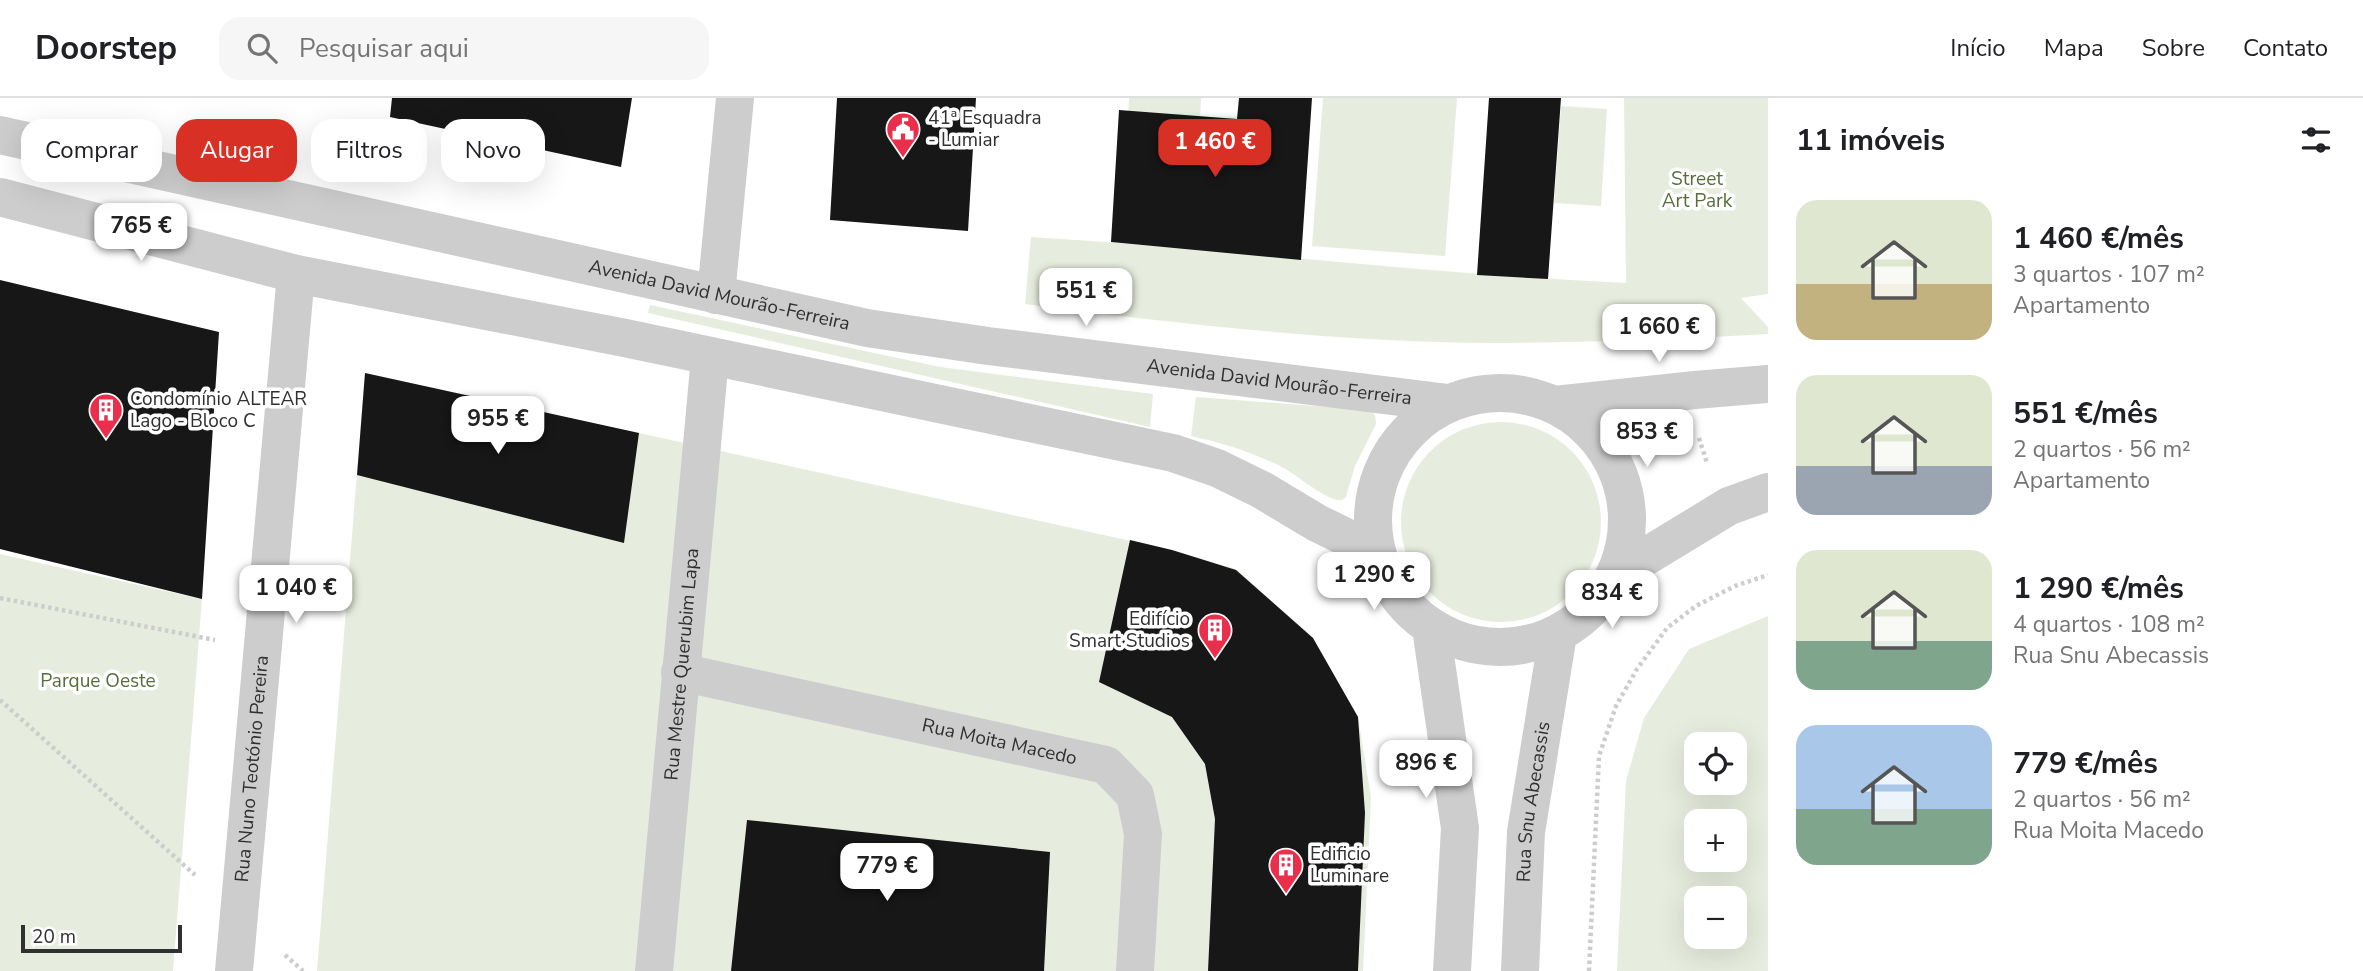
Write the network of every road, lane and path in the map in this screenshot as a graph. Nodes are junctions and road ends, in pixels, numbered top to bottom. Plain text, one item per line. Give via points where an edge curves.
1 (735, 98) edge
2 (0, 135) edge
3 (0, 197) edge
4 (296, 274) junction
5 (716, 295) junction
6 (710, 357) junction
7 (1768, 384) edge
8 (1448, 402) junction
9 (1555, 405) junction
10 (1697, 432) dead end
11 (1709, 468) dead end
12 (1768, 492) edge
13 (1376, 552) junction
14 (1768, 575) edge
15 (1614, 576) junction
16 (0, 598) edge
17 (1431, 628) junction
18 (1558, 634) junction
19 (264, 650) junction
20 (680, 672) junction
21 (0, 700) edge
22 (238, 914) junction
23 (234, 971) edge
24 (303, 971) edge
25 (653, 971) edge
26 (1135, 971) edge
27 (1452, 971) edge
28 (1520, 971) edge
29 (1589, 971) edge

1 - 5 street
2 - 5 street, Avenida David Mourão-Ferreira
3 - 4 street
4 - 6 street
4 - 19 street, Rua Nuno Teotónio Pereira
5 - 8 street, Avenida David Mourão-Ferreira via 867,328 988,346
6 - 13 street via 1173,453 1217,468
6 - 20 street, Rua Mestre Querubim Lapa
7 - 9 street
8 - 9 street via 1483,392 1520,393
8 - 13 street via 1418,421 1394,449 1378,481 1372,516
9 - 15 street via 1589,428 1613,460 1626,498 1626,538
10 - 11 path
12 - 15 street via 1729,506
13 - 17 street via 1407,608
14 - 29 path via 1696,606 1667,628 1616,706 1600,756
15 - 18 street via 1591,610
16 - 19 path
17 - 18 street via 1472,645 1516,647
17 - 27 street via 1460,828
18 - 28 street, Rua Snu Abecassis via 1526,832
19 - 22 street, Rua Nuno Teotónio Pereira
20 - 25 street, Rua Mestre Querubim Lapa
20 - 26 street, Rua Moita Macedo via 1106,765 1135,796 1143,834
21 - 22 path
22 - 23 street, Rua Nuno Teotónio Pereira
22 - 24 path

